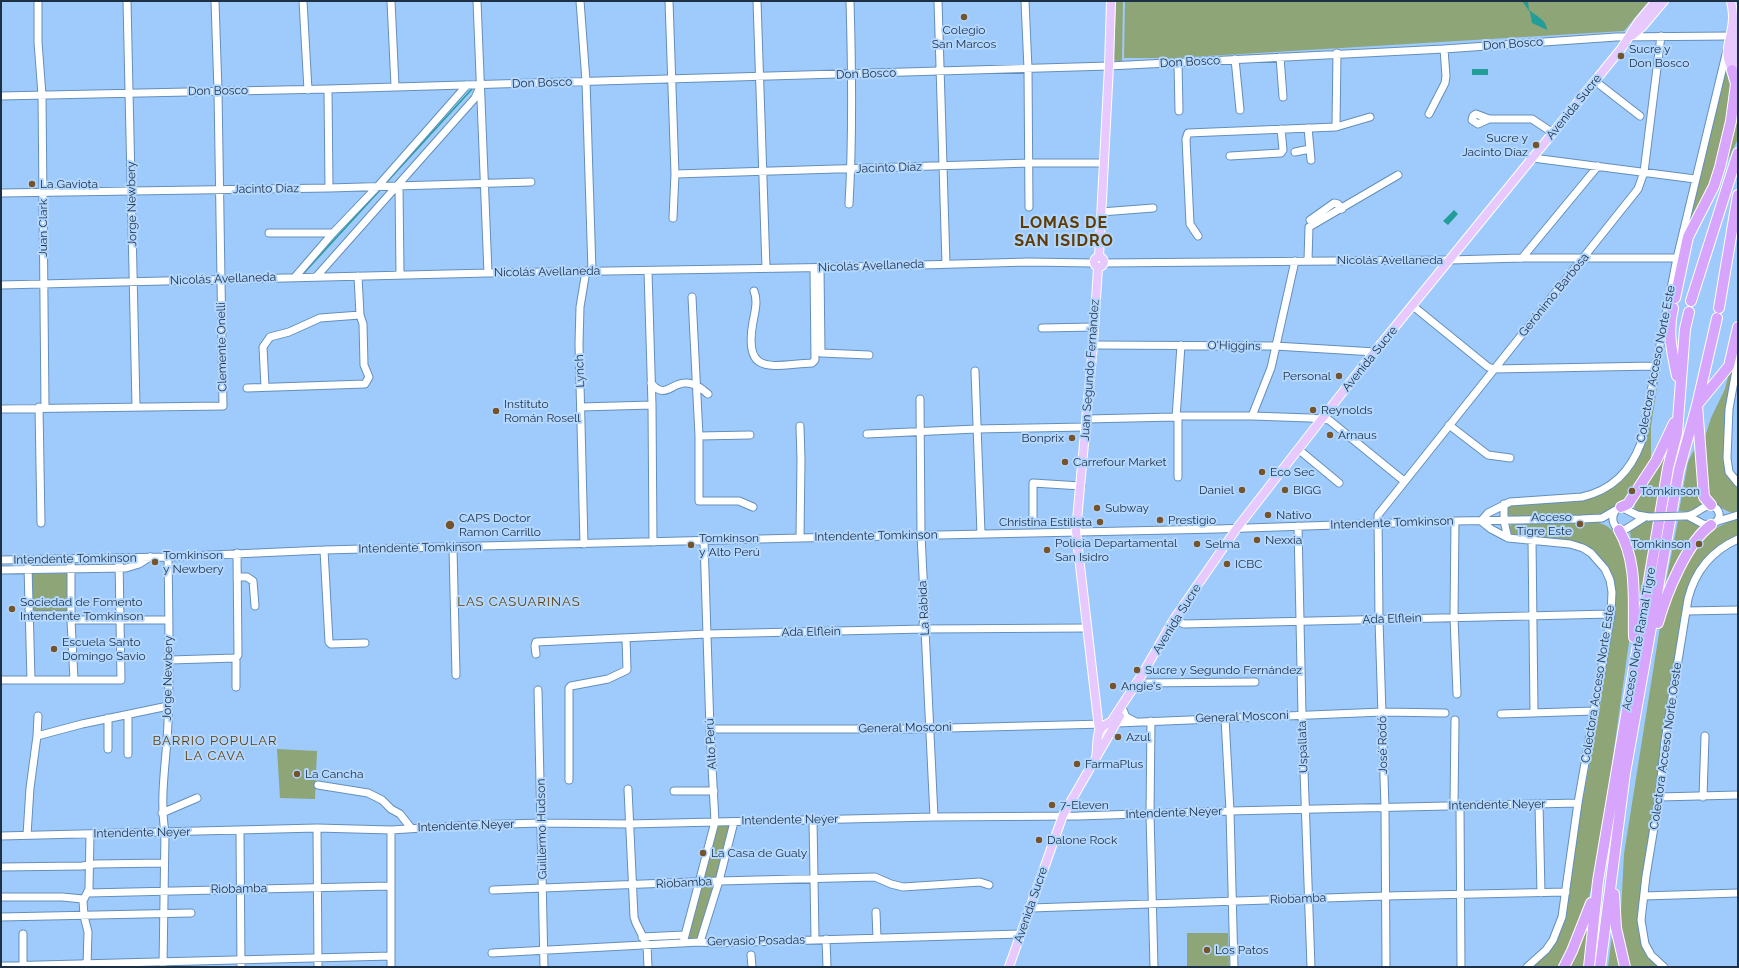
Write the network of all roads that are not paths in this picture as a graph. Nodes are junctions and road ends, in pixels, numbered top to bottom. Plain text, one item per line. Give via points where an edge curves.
1 (38, 1) edge
2 (127, 1) edge
3 (215, 1) edge
4 (303, 1) edge
5 (390, 1) edge
6 (477, 1) edge
7 (580, 1) edge
8 (669, 1) edge
9 (757, 1) edge
10 (850, 1) edge
11 (938, 1) edge
12 (1025, 1) edge
13 (1111, 1) edge
14 (1656, 1) edge
15 (1664, 1) edge
16 (1730, 1) edge
17 (1736, 1) edge
18 (1738, 12) edge
19 (1738, 22) edge
20 (1661, 36) junction
21 (1730, 36) junction
22 (1629, 38) junction
23 (1444, 49) junction
24 (1727, 50) junction
25 (1337, 53) junction
26 (1280, 57) junction
27 (1235, 59) junction
28 (1178, 63) junction
29 (1109, 66) junction
30 (1028, 68) junction
31 (940, 72) junction
32 (1736, 72) edge
33 (852, 75) junction
34 (760, 77) junction
35 (672, 80) junction
36 (586, 81) junction
37 (1595, 81) junction
38 (467, 85) junction
39 (481, 85) junction
40 (395, 86) junction
41 (1736, 88) edge
42 (308, 90) junction
43 (328, 90) junction
44 (218, 91) junction
45 (130, 92) junction
46 (42, 94) junction
47 (1, 96) edge
48 (1283, 97) dead end
49 (1240, 110) dead end
50 (1179, 111) dead end
51 (1429, 114) dead end
52 (1640, 116) dead end
53 (1370, 117) dead end
54 (1489, 119) dead end
55 (1336, 127) junction
56 (1308, 128) junction
57 (1281, 129) junction
58 (1553, 133) junction
59 (1310, 150) junction
60 (1295, 152) dead end
61 (1738, 153) edge
62 (1230, 156) dead end
63 (1533, 158) junction
64 (1311, 160) dead end
65 (1030, 163) junction
66 (1103, 163) junction
67 (1598, 166) junction
68 (943, 167) junction
69 (851, 169) junction
70 (763, 171) junction
71 (1644, 172) junction
72 (675, 174) junction
73 (1398, 175) dead end
74 (1695, 179) junction
75 (484, 182) junction
76 (531, 182) dead end
77 (396, 185) junction
78 (380, 186) junction
79 (329, 188) junction
80 (220, 190) junction
81 (131, 191) junction
82 (44, 192) junction
83 (1, 193) edge
84 (1738, 195) edge
85 (849, 204) dead end
86 (1029, 206) dead end
87 (1153, 208) dead end
88 (1342, 209) junction
89 (1101, 212) junction
90 (673, 218) dead end
91 (1310, 220) dead end
92 (269, 233) dead end
93 (333, 233) junction
94 (1198, 236) dead end
95 (1522, 258) junction
96 (1584, 258) junction
97 (1677, 258) junction
98 (1308, 260) junction
99 (1450, 260) junction
100 (1295, 261) junction
101 (1099, 263) junction
102 (946, 264) junction
103 (766, 268) junction
104 (817, 268) junction
105 (648, 270) junction
106 (589, 271) junction
107 (488, 273) junction
108 (400, 275) junction
109 (358, 276) junction
110 (295, 277) junction
111 (316, 277) junction
112 (220, 279) junction
113 (133, 283) junction
114 (43, 284) junction
115 (1, 285) edge
116 (754, 291) dead end
117 (692, 297) dead end
118 (1413, 306) junction
119 (360, 315) junction
120 (1094, 327) junction
121 (1738, 327) edge
122 (1042, 328) dead end
123 (1093, 345) junction
124 (1181, 345) junction
125 (1276, 346) junction
126 (1375, 352) junction
127 (869, 355) dead end
128 (1738, 359) edge
129 (1654, 366) junction
130 (1494, 369) junction
131 (975, 371) dead end
132 (651, 383) junction
133 (698, 386) junction
134 (265, 387) junction
135 (247, 388) dead end
136 (1680, 388) junction
137 (708, 394) dead end
138 (920, 399) dead end
139 (652, 405) junction
140 (1679, 405) junction
141 (1697, 405) junction
142 (136, 406) junction
143 (42, 407) junction
144 (581, 407) junction
145 (1, 409) edge
146 (1252, 416) junction
147 (1177, 417) junction
148 (1322, 419) junction
149 (1087, 423) junction
150 (1449, 425) junction
151 (800, 426) dead end
152 (976, 429) junction
153 (920, 431) junction
154 (867, 434) dead end
155 (750, 435) dead end
156 (699, 436) junction
157 (1298, 449) junction
158 (1510, 458) dead end
159 (1178, 477) dead end
160 (1404, 481) junction
161 (1339, 483) dead end
162 (1738, 483) edge
163 (1081, 486) junction
164 (1504, 504) junction
165 (753, 507) dead end
166 (1715, 508) junction
167 (1618, 509) junction
168 (1736, 515) edge
169 (1687, 516) junction
170 (1647, 517) junction
171 (1602, 518) junction
172 (1504, 520) junction
173 (1455, 521) junction
174 (1481, 521) junction
175 (1034, 522) dead end
176 (41, 523) dead end
177 (1715, 523) junction
178 (1377, 524) junction
179 (1298, 526) junction
180 (1237, 528) junction
181 (1617, 528) junction
182 (1076, 531) junction
183 (981, 533) junction
184 (921, 535) junction
185 (800, 538) junction
186 (1508, 538) junction
187 (1738, 539) edge
188 (1532, 540) junction
189 (704, 541) junction
190 (653, 542) junction
191 (584, 544) junction
192 (453, 548) junction
193 (324, 550) junction
194 (236, 553) junction
195 (150, 557) junction
196 (168, 557) junction
197 (119, 558) junction
198 (72, 559) junction
199 (1, 560) edge
200 (27, 560) junction
201 (118, 568) junction
202 (72, 569) junction
203 (1, 570) edge
204 (28, 570) junction
205 (237, 578) junction
206 (255, 606) dead end
207 (1738, 610) edge
208 (1687, 611) junction
209 (1611, 614) junction
210 (29, 615) junction
211 (1534, 615) junction
212 (1454, 617) junction
213 (71, 618) junction
214 (1174, 619) junction
215 (169, 620) junction
216 (1379, 620) junction
217 (119, 621) junction
218 (1300, 621) junction
219 (1087, 628) junction
220 (925, 629) junction
221 (707, 634) junction
222 (626, 638) junction
223 (365, 643) dead end
224 (536, 654) dead end
225 (237, 655) junction
226 (1635, 658) junction
227 (170, 660) junction
228 (456, 675) dead end
229 (1642, 678) junction
230 (1, 680) edge
231 (31, 680) junction
232 (74, 680) junction
233 (1255, 682) dead end
234 (1137, 683) junction
235 (236, 687) dead end
236 (538, 690) dead end
237 (1130, 694) junction
238 (1457, 694) dead end
239 (168, 706) junction
240 (1123, 710) junction
241 (1594, 711) junction
242 (1383, 712) junction
243 (1534, 712) junction
244 (1445, 713) dead end
245 (1501, 714) dead end
246 (128, 715) junction
247 (1302, 715) junction
248 (38, 716) dead end
249 (108, 718) junction
250 (1225, 718) junction
251 (1455, 720) dead end
252 (1135, 721) junction
253 (1151, 721) junction
254 (1105, 726) junction
255 (930, 728) junction
256 (710, 729) junction
257 (1110, 735) junction
258 (37, 736) junction
259 (1705, 736) dead end
260 (108, 750) dead end
261 (128, 754) dead end
262 (1096, 758) junction
263 (569, 780) dead end
264 (318, 785) dead end
265 (628, 789) dead end
266 (674, 791) dead end
267 (714, 791) junction
268 (1738, 796) edge
269 (1660, 797) junction
270 (1703, 797) junction
271 (197, 798) dead end
272 (1578, 803) junction
273 (1539, 804) junction
274 (1457, 806) junction
275 (1385, 808) junction
276 (1305, 810) junction
277 (1230, 811) junction
278 (162, 813) junction
279 (1150, 814) junction
280 (1063, 815) junction
281 (934, 817) junction
282 (813, 820) junction
283 (715, 822) junction
284 (734, 822) junction
285 (542, 823) junction
286 (629, 824) junction
287 (317, 828) junction
288 (411, 828) junction
289 (240, 830) junction
290 (391, 830) junction
291 (165, 832) junction
292 (90, 834) junction
293 (27, 835) junction
294 (1, 836) edge
295 (1613, 862) junction
296 (164, 863) junction
297 (89, 865) junction
298 (1, 867) edge
299 (814, 878) junction
300 (719, 881) junction
301 (1598, 881) junction
302 (699, 883) junction
303 (989, 885) dead end
304 (390, 886) junction
305 (634, 886) junction
306 (317, 888) junction
307 (543, 888) junction
308 (241, 889) junction
309 (493, 890) dead end
310 (164, 891) junction
311 (88, 892) junction
312 (1566, 892) junction
313 (1541, 893) junction
314 (1738, 893) edge
315 (1460, 895) junction
316 (1385, 896) junction
317 (1644, 896) junction
318 (1, 897) edge
319 (83, 899) junction
320 (1308, 899) junction
321 (1232, 901) junction
322 (1153, 903) junction
323 (1030, 908) junction
324 (876, 912) dead end
325 (164, 913) junction
326 (191, 913) dead end
327 (84, 916) junction
328 (1, 917) edge
329 (23, 934) dead end
330 (1020, 934) junction
331 (684, 935) junction
332 (642, 937) junction
333 (877, 938) junction
334 (815, 939) junction
335 (826, 939) junction
336 (700, 942) junction
337 (683, 943) junction
338 (647, 945) junction
339 (544, 950) junction
340 (492, 953) dead end
341 (751, 955) dead end
342 (391, 956) junction
343 (318, 958) junction
344 (241, 963) edge
345 (164, 964) edge
346 (1, 966) edge
347 (23, 966) edge
348 (87, 966) edge
349 (318, 967) edge
350 (391, 967) edge
351 (544, 967) edge
352 (648, 967) edge
353 (752, 967) edge
354 (827, 967) edge
355 (1009, 967) edge
356 (1154, 967) edge
357 (1234, 967) edge
358 (1311, 967) edge
359 (1386, 967) edge
360 (1461, 967) edge
361 (1528, 967) edge
362 (1564, 967) edge
363 (1589, 967) edge
364 (1600, 967) edge
365 (1625, 967) edge
366 (1664, 967) edge

1 - 46 street, Juan Clark
2 - 45 street, Jorge Newbery
3 - 44 street, Clemente Onelli
4 - 42 street
5 - 40 street
6 - 39 street
7 - 36 street, Lynch
8 - 35 street
9 - 34 street
10 - 33 street
11 - 31 street
12 - 30 street
13 - 29 main road, Juan Segundo Fernández
14 - 22 main road, Avenida Sucre
15 - 22 main road, Avenida Sucre
16 - 21 main road via 1733,17
17 - 18 main road
19 - 32 main road via 1734,48
20 - 21 street, Don Bosco
20 - 22 street, Don Bosco
20 - 71 street, Gerónimo Barbosa
21 - 24 main road
22 - 23 street, Don Bosco
22 - 37 main road, Avenida Sucre
23 - 25 street, Don Bosco
23 - 51 street via 1445,83
24 - 32 main road
24 - 74 street, Colectora Acceso Norte Este
25 - 26 street, Don Bosco
25 - 55 street
26 - 27 street, Don Bosco
26 - 48 street
27 - 28 street, Don Bosco
27 - 49 street
28 - 29 street, Don Bosco
28 - 50 street
29 - 30 street, Don Bosco
29 - 66 main road, Juan Segundo Fernández
30 - 31 street, Don Bosco
30 - 65 street
31 - 33 street, Don Bosco
31 - 68 street
32 - 41 highway
33 - 34 street, Don Bosco
33 - 69 street
34 - 35 street, Don Bosco
34 - 70 street
35 - 36 street, Don Bosco
35 - 72 street
36 - 39 street, Don Bosco
36 - 106 street, Lynch
37 - 52 street
37 - 58 main road, Avenida Sucre
38 - 39 street, Don Bosco
38 - 40 street, Don Bosco
38 - 78 street
39 - 75 street
39 - 77 street via 475,98
40 - 43 street, Don Bosco
41 - 136 highway via 1720,167 1714,186 1688,237 1670,322 1670,340
42 - 43 street, Don Bosco
42 - 44 street, Don Bosco
43 - 79 street
44 - 45 street, Don Bosco
44 - 80 street, Clemente Onelli
45 - 46 street, Don Bosco
45 - 81 street, Jorge Newbery
46 - 47 street, Don Bosco
46 - 82 street, Juan Clark
53 - 55 street
54 - 58 street via 1532,119
55 - 56 street
56 - 57 street
56 - 59 street
57 - 62 street via 1281,153
57 - 94 street via 1186,135 1190,224
58 - 63 main road, Avenida Sucre
59 - 60 street
59 - 64 street
61 - 136 highway, Acceso Norte Ramal Tigre via 1690,306 1685,329
63 - 67 street
63 - 99 main road, Avenida Sucre
65 - 66 street, Jacinto Díaz
65 - 68 street, Jacinto Díaz
65 - 86 street
66 - 89 main road, Juan Segundo Fernández
67 - 71 street
67 - 95 street
68 - 69 street, Jacinto Díaz
68 - 102 street
69 - 70 street, Jacinto Díaz
69 - 85 street
70 - 72 street, Jacinto Díaz
70 - 103 street
71 - 74 street
71 - 96 street, Gerónimo Barbosa via 1638,189
72 - 90 street
73 - 88 street
74 - 97 street, Colectora Acceso Norte Este
75 - 76 street, Jacinto Díaz
75 - 77 street, Jacinto Díaz
75 - 107 street
77 - 78 street, Jacinto Díaz
77 - 108 street
77 - 111 street
78 - 79 street, Jacinto Díaz
78 - 93 street
79 - 80 street, Jacinto Díaz
80 - 81 street, Jacinto Díaz
80 - 112 street, Clemente Onelli
81 - 82 street, Jacinto Díaz
81 - 113 street, Jorge Newbery
82 - 83 street, Jacinto Díaz
82 - 114 street, Juan Clark
84 - 141 highway, Acceso Norte Ramal Tigre via 1718,313
87 - 89 street
88 - 91 street via 1334,203
88 - 98 street via 1309,227
89 - 101 main road, Juan Segundo Fernández
92 - 93 street
93 - 110 street
95 - 96 street, Nicolás Avellaneda
95 - 99 street, Nicolás Avellaneda
96 - 97 street, Nicolás Avellaneda
96 - 130 street, Gerónimo Barbosa
97 - 129 street, Colectora Acceso Norte Este
98 - 99 street, Nicolás Avellaneda
98 - 100 street, Nicolás Avellaneda
99 - 118 main road, Avenida Sucre
100 - 101 street, Nicolás Avellaneda
100 - 125 street
101 - 102 street, Nicolás Avellaneda
101 - 120 main road, Juan Segundo Fernández
102 - 104 street, Nicolás Avellaneda
103 - 104 street, Nicolás Avellaneda
103 - 105 street, Nicolás Avellaneda
104 - 116 street via 813,363 774,365 762,364 756,360 751,346 756,308
104 - 127 street via 820,354
105 - 106 street, Nicolás Avellaneda
105 - 132 street
106 - 107 street, Nicolás Avellaneda
106 - 144 street, Lynch via 580,314
107 - 108 street, Nicolás Avellaneda
108 - 109 street, Nicolás Avellaneda
109 - 111 street, Nicolás Avellaneda
109 - 119 street
110 - 111 street, Nicolás Avellaneda
110 - 112 street, Nicolás Avellaneda
112 - 113 street, Nicolás Avellaneda
112 - 142 street, Clemente Onelli via 223,406
113 - 114 street, Nicolás Avellaneda
113 - 142 street, Jorge Newbery
114 - 115 street, Nicolás Avellaneda
114 - 143 street, Juan Clark
117 - 133 street
118 - 126 main road, Avenida Sucre
118 - 130 street via 1488,367
119 - 134 street via 320,318 290,332 270,337 263,347
119 - 134 street via 363,324 364,365 369,377 365,384
120 - 122 street
120 - 123 main road, Juan Segundo Fernández
121 - 141 highway via 1729,366
123 - 124 street, O'Higgins
123 - 149 main road, Juan Segundo Fernández
124 - 125 street, O'Higgins
124 - 147 street
125 - 126 street, O'Higgins
125 - 146 street via 1271,368
126 - 148 main road, Avenida Sucre
128 - 162 street via 1728,409 1727,458 1729,472
129 - 130 street
129 - 164 street, Colectora Acceso Norte Este via 1641,443 1636,456 1619,479 1603,490 1582,497
130 - 150 street, Gerónimo Barbosa
131 - 152 street
132 - 133 street via 661,390 671,389 684,382
132 - 139 street
133 - 137 street
133 - 156 street
134 - 135 street
136 - 140 highway, Acceso Norte Ramal Tigre
138 - 153 street, La Rábida
139 - 144 street
139 - 190 street
140 - 167 highway via 1656,461 1628,504
140 - 226 highway, Acceso Norte Ramal Tigre via 1677,433 1668,468
141 - 166 highway via 1704,497
141 - 229 highway, Acceso Norte Ramal Tigre via 1679,470
142 - 143 street
143 - 145 street
143 - 176 street, Juan Clark
144 - 191 street, Lynch
146 - 147 street
146 - 148 street
147 - 149 street
147 - 159 street
148 - 157 main road, Avenida Sucre
148 - 160 street via 1329,420
149 - 152 street
149 - 163 main road, Juan Segundo Fernández
150 - 158 street via 1488,455
150 - 160 street, Gerónimo Barbosa
151 - 185 street
152 - 153 street
152 - 183 street
153 - 154 street
153 - 184 street, La Rábida
155 - 156 street
156 - 165 street via 699,501 738,501
157 - 161 street
157 - 180 main road, Avenida Sucre
160 - 178 street, Gerónimo Barbosa via 1380,511
163 - 175 street via 1033,483
163 - 182 main road, Juan Segundo Fernández
164 - 172 street
164 - 174 street, Colectora Acceso Norte Este via 1488,513
166 - 168 street
166 - 169 street via 1701,508
166 - 177 street via 1720,518
167 - 170 street
167 - 171 street, Intendente Tomkinson
167 - 181 street via 1612,518
168 - 177 street
169 - 170 street, bridge
169 - 177 street via 1703,524
170 - 181 street via 1626,529
171 - 172 street, Intendente Tomkinson
171 - 181 street
172 - 174 street, Intendente Tomkinson
172 - 186 street
173 - 174 street, Intendente Tomkinson
173 - 178 street, Intendente Tomkinson
173 - 212 street
174 - 186 street, Colectora Acceso Norte Este
177 - 229 highway via 1701,533 1675,578 1662,606
178 - 179 street, Intendente Tomkinson
178 - 216 street, José Rodó
179 - 180 street, Intendente Tomkinson
179 - 218 street, Uspallata
180 - 182 street, Intendente Tomkinson
180 - 214 main road, Avenida Sucre
181 - 226 highway via 1626,543 1632,574
182 - 183 street, Intendente Tomkinson
182 - 219 main road, Juan Segundo Fernández
183 - 184 street, Intendente Tomkinson
184 - 185 street, Intendente Tomkinson
184 - 220 street, La Rábida
185 - 189 street, Intendente Tomkinson
186 - 188 street, Colectora Acceso Norte Este
187 - 208 street, Colectora Acceso Norte Oeste via 1719,549 1699,572 1691,588
188 - 209 street, Colectora Acceso Norte Este via 1570,544 1591,553 1605,569 1610,580
188 - 211 street
189 - 190 street, Intendente Tomkinson
189 - 221 street, Alto Perú
190 - 191 street, Intendente Tomkinson
191 - 192 street, Intendente Tomkinson
192 - 193 street, Intendente Tomkinson
192 - 228 street
193 - 194 street, Intendente Tomkinson
193 - 223 street via 329,642
194 - 196 street, Intendente Tomkinson
194 - 205 street
195 - 196 street, Intendente Tomkinson
195 - 197 street, Intendente Tomkinson
195 - 201 street, Intendente Tomkinson via 134,566
196 - 215 street, Jorge Newbery
197 - 198 street, Intendente Tomkinson
197 - 201 street
198 - 200 street, Intendente Tomkinson
198 - 202 street
199 - 200 street, Intendente Tomkinson
200 - 204 street
201 - 202 street, Intendente Tomkinson
201 - 217 street
202 - 204 street, Intendente Tomkinson
202 - 213 street
203 - 204 street, Intendente Tomkinson
204 - 210 street
205 - 206 street via 246,577 253,581
205 - 225 street
207 - 208 street
208 - 269 street, Colectora Acceso Norte Oeste via 1665,741
209 - 211 street, Ada Elflein
209 - 241 street, Colectora Acceso Norte Este
210 - 213 street
210 - 231 street
211 - 212 street, Ada Elflein
211 - 243 street
212 - 216 street, Ada Elflein
212 - 238 street
213 - 217 street
213 - 232 street
214 - 218 street, Ada Elflein via 1184,624
214 - 234 main road, Avenida Sucre
215 - 217 street
215 - 227 street, Jorge Newbery
216 - 218 street, Ada Elflein
216 - 242 street, José Rodó
217 - 232 street via 121,680
218 - 247 street, Uspallata
219 - 220 street, Ada Elflein
219 - 254 main road, Juan Segundo Fernández via 1098,712
220 - 221 street, Ada Elflein
220 - 255 street, La Rábida
221 - 222 street, Ada Elflein
221 - 256 street, Alto Perú
222 - 224 street, Ada Elflein via 536,642
222 - 263 street via 627,670 608,679 588,681 570,687
225 - 227 street
225 - 235 street
226 - 301 highway, Acceso Norte Ramal Tigre
227 - 239 street, Jorge Newbery
229 - 295 highway, Acceso Norte Ramal Tigre
230 - 231 street
231 - 232 street
233 - 234 street
234 - 237 main road, Avenida Sucre
236 - 285 street, Guillermo Hudson
237 - 240 main road, Avenida Sucre
237 - 254 main road, Avenida Sucre via 1111,722
239 - 246 street
239 - 278 street, Jorge Newbery
240 - 252 street via 1126,717
240 - 254 main road, Avenida Sucre
241 - 243 street
241 - 272 street, Colectora Acceso Norte Este
242 - 244 street, General Mosconi
242 - 247 street, General Mosconi
242 - 275 street, José Rodó
243 - 245 street
246 - 249 street
246 - 261 street
247 - 250 street, General Mosconi
247 - 276 street, Uspallata
248 - 258 street
249 - 258 street
249 - 260 street
250 - 253 street, General Mosconi
250 - 277 street
251 - 274 street
252 - 253 street, General Mosconi
252 - 254 street, General Mosconi
253 - 279 street
254 - 255 street, General Mosconi
254 - 257 main road via 1111,727
254 - 257 main road via 1103,739
254 - 262 main road, Avenida Sucre
255 - 256 street, General Mosconi
255 - 281 street, La Rábida
256 - 267 street, Alto Perú
257 - 262 main road, Avenida Sucre
258 - 293 street
259 - 270 street
262 - 280 main road, Avenida Sucre
264 - 288 street via 368,793 400,814
265 - 286 street
266 - 267 street
267 - 283 street, Alto Perú
268 - 270 street
269 - 270 street
269 - 317 street, Colectora Acceso Norte Oeste
271 - 278 street
272 - 273 street, Intendente Neyer
272 - 312 street, Colectora Acceso Norte Este
273 - 274 street, Intendente Neyer
273 - 313 street
274 - 275 street, Intendente Neyer
274 - 315 street
275 - 276 street, Intendente Neyer
275 - 316 street, José Rodó
276 - 277 street, Intendente Neyer
276 - 320 street, Uspallata
277 - 279 street, Intendente Neyer
277 - 321 street
278 - 291 street, Jorge Newbery
279 - 280 street, Intendente Neyer
279 - 322 street
280 - 281 street, Intendente Neyer
280 - 323 main road, Avenida Sucre
281 - 282 street, Intendente Neyer
282 - 284 street, Intendente Neyer
282 - 299 street
283 - 284 street, Intendente Neyer
283 - 286 street, Intendente Neyer
283 - 302 street, Alto Perú
284 - 300 street
285 - 286 street, Intendente Neyer
285 - 288 street, Intendente Neyer
285 - 307 street, Guillermo Hudson
286 - 305 street
287 - 289 street, Intendente Neyer
287 - 290 street, Intendente Neyer
287 - 306 street
288 - 290 street, Intendente Neyer
289 - 291 street, Intendente Neyer
289 - 308 street
290 - 304 street
291 - 292 street, Intendente Neyer
291 - 296 street, Jorge Newbery
292 - 293 street, Intendente Neyer
292 - 297 street
293 - 294 street, Intendente Neyer
295 - 364 highway, Acceso Norte Ramal Tigre
295 - 365 highway via 1616,928
296 - 297 street
296 - 310 street, Jorge Newbery
297 - 298 street
297 - 311 street
299 - 300 street, Riobamba
299 - 303 street, Riobamba via 875,877 903,887 980,882
299 - 334 street
300 - 302 street, Riobamba
300 - 336 street
301 - 362 highway via 1587,916
301 - 363 highway, Acceso Norte Ramal Tigre
302 - 305 street, Riobamba
302 - 331 street, Alto Perú
304 - 306 street, Riobamba
304 - 342 street
305 - 307 street, Riobamba
305 - 332 street via 634,917
306 - 308 street, Riobamba
306 - 343 street
307 - 309 street, Riobamba
307 - 339 street, Guillermo Hudson
308 - 310 street, Riobamba
308 - 344 street
310 - 311 street, Riobamba
310 - 325 street, Jorge Newbery
311 - 319 street
312 - 313 street, Riobamba
312 - 361 street, Colectora Acceso Norte Este via 1562,917 1553,940 1540,957
313 - 315 street, Riobamba
314 - 317 street
315 - 316 street, Riobamba
315 - 360 street
316 - 320 street, Riobamba
316 - 359 street, José Rodó
317 - 366 street, Colectora Acceso Norte Oeste via 1641,920 1644,944 1650,955
318 - 319 street
319 - 327 street
320 - 321 street, Riobamba
320 - 358 street, Uspallata
321 - 322 street, Riobamba
321 - 357 street
322 - 323 street, Riobamba
322 - 356 street
323 - 330 main road, Avenida Sucre
324 - 333 street
325 - 326 street
325 - 327 street
325 - 345 street, Jorge Newbery
327 - 328 street
327 - 348 street via 88,932
329 - 347 street
330 - 333 street, Gervasio Posadas
330 - 355 main road, Avenida Sucre
331 - 332 street
331 - 337 street, Alto Perú
332 - 338 street
333 - 335 street, Gervasio Posadas
334 - 335 street, Gervasio Posadas
334 - 336 street, Gervasio Posadas
335 - 354 street
336 - 337 street, Gervasio Posadas
337 - 338 street, Gervasio Posadas
338 - 339 street, Gervasio Posadas
338 - 352 street
339 - 340 street, Gervasio Posadas
339 - 351 street, Guillermo Hudson
341 - 353 street
342 - 343 street
342 - 350 street
343 - 344 street
343 - 349 street
344 - 345 street
345 - 348 street
346 - 347 street
347 - 348 street

